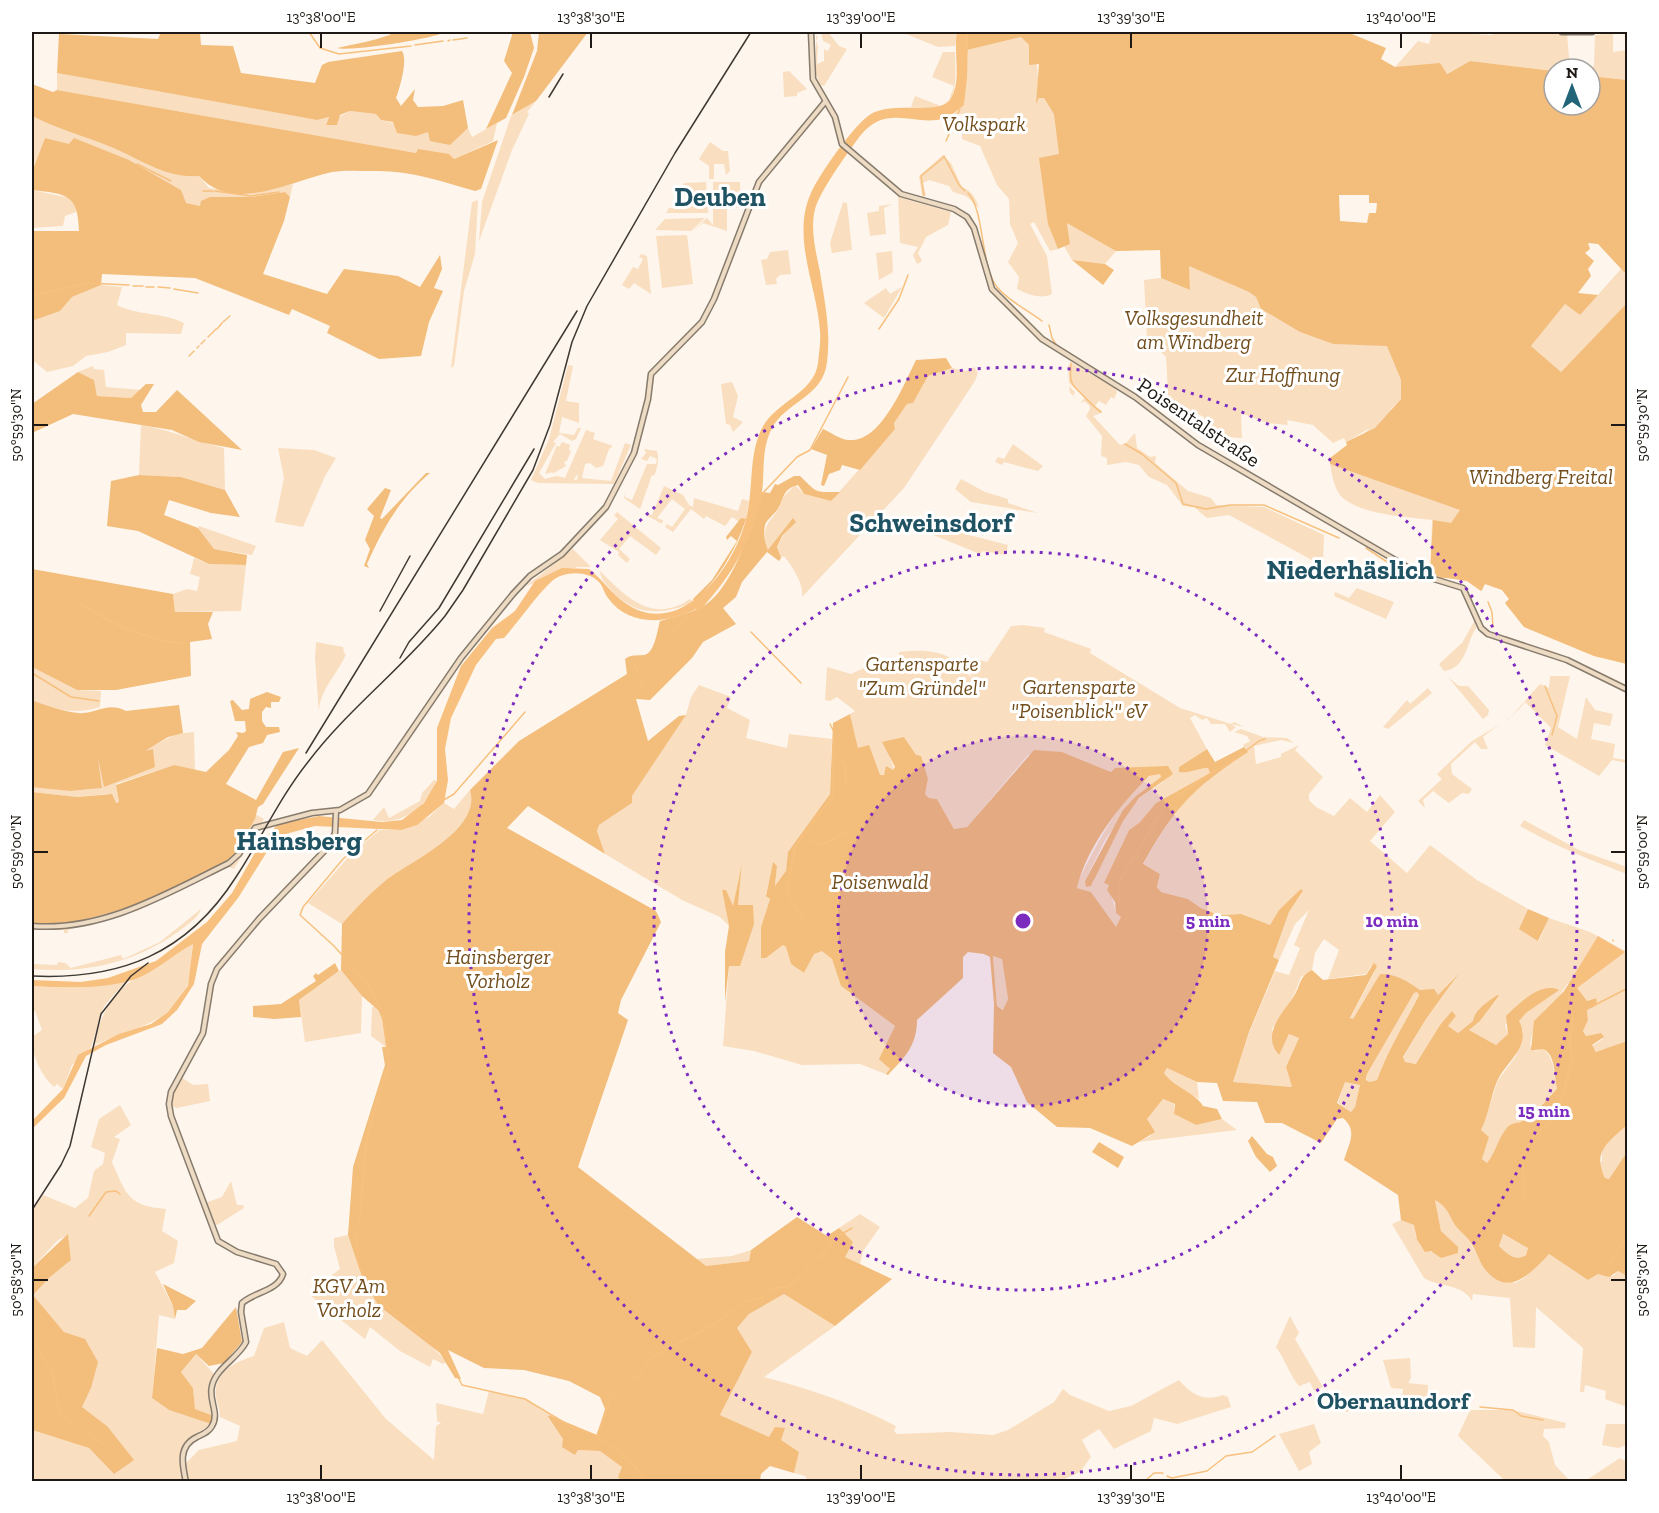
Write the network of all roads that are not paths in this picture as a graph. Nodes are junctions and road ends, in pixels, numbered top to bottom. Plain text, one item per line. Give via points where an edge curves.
1 (811, 32) edge
2 (1562, 32) edge
3 (1592, 32) edge
4 (825, 102) junction
5 (817, 113) junction
6 (833, 114) junction
7 (1628, 690) edge
8 (336, 812) junction
9 (32, 926) edge
10 (186, 1482) edge

1 - 4 main road, Poisentalstraße via 812,76
2 - 3 main road
4 - 5 main road
4 - 6 main road, Poisentalstraße
5 - 6 main road
5 - 8 main road via 759,182 702,322 651,374 634,453 611,500 562,554 530,576 513,594 461,658 368,794
6 - 7 main road, Poisentalstraße via 843,144 901,194 954,209 967,217 976,233 992,289 1057,350 1135,397 1198,445 1421,575 1463,588 1481,628 1488,634 1562,658
8 - 9 main road via 312,813 255,828 239,854 229,862 140,906 75,925
8 - 10 main road via 333,839 327,849 219,966 211,984 203,1033 171,1092 170,1112 217,1239 229,1249 276,1263 283,1274 272,1287 242,1303 246,1342 212,1386 214,1423 184,1449

